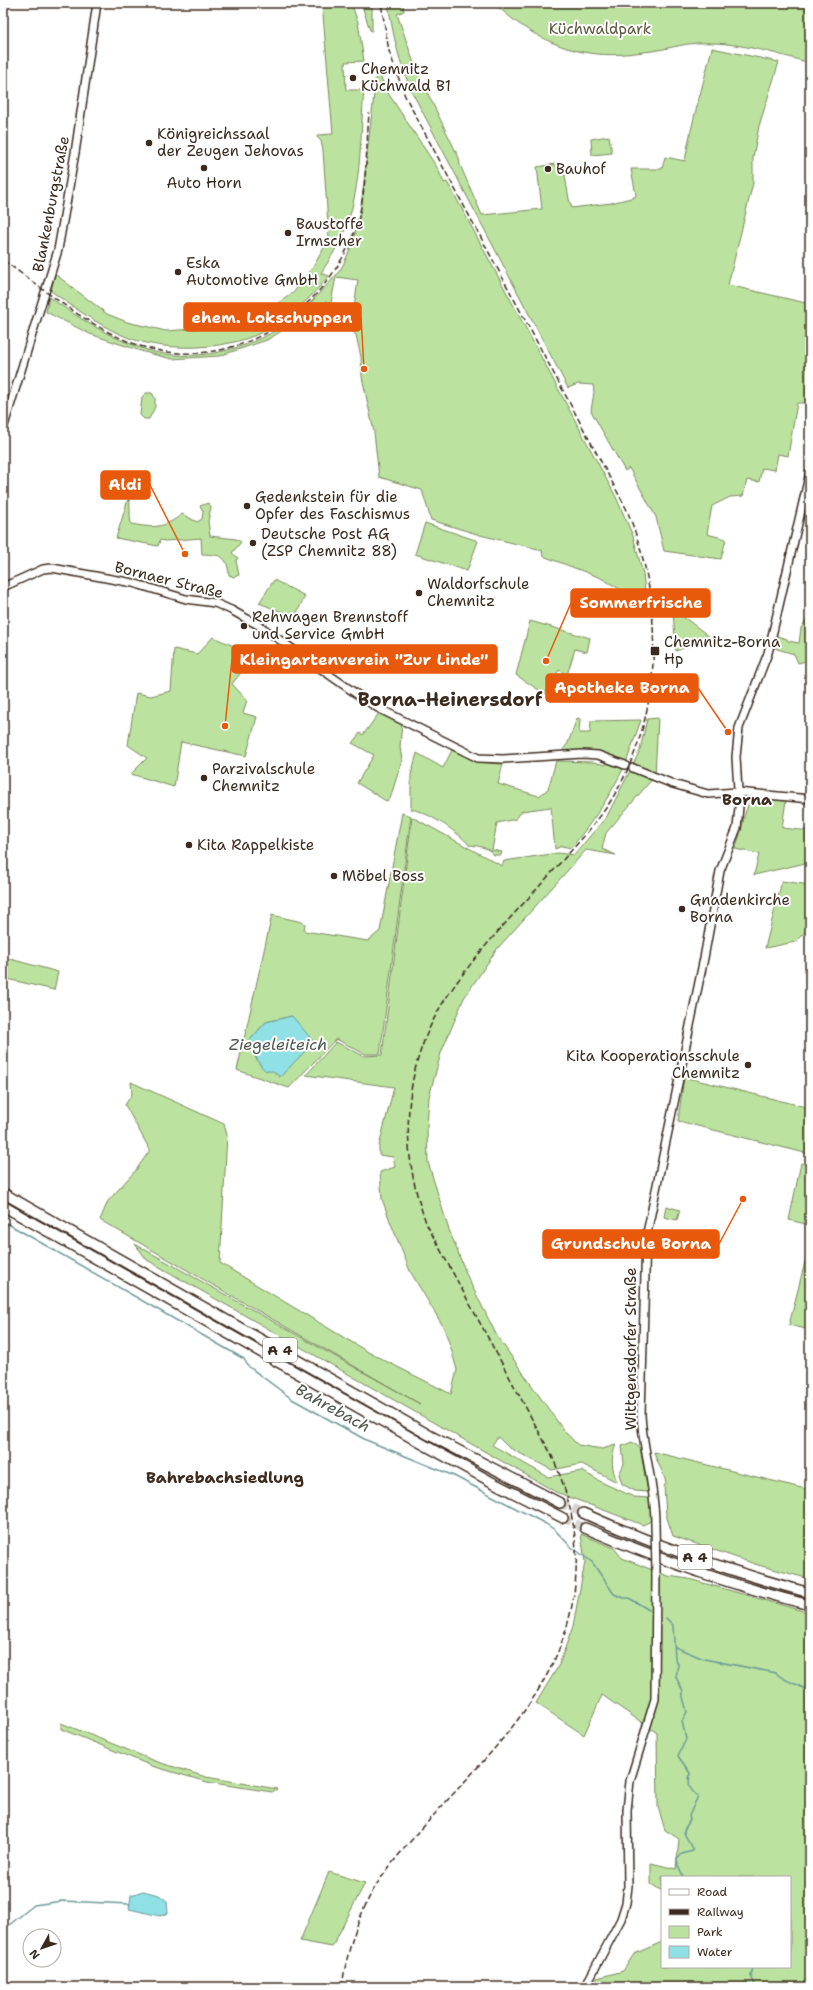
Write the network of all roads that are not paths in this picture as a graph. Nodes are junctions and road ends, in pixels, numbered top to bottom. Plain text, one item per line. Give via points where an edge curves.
1 (97, 3) edge
2 (3, 430) edge
3 (810, 472) edge
4 (3, 587) edge
5 (625, 765) dead end
6 (633, 768) dead end
7 (737, 792) junction
8 (810, 799) edge
9 (3, 1193) edge
10 (3, 1206) edge
11 (560, 1503) tunnel mouth
12 (583, 1513) tunnel mouth
13 (563, 1518) tunnel mouth
14 (585, 1528) tunnel mouth
15 (810, 1593) edge
16 (810, 1605) edge
17 (585, 1987) edge

1 - 2 street, Blankenburgstraße via 58,250
3 - 7 street, Wittgensdorfer Straße via 768,653 739,728 736,757
4 - 5 street, Bornaer Straße via 42,569 52,568 123,581 215,603 260,626 378,708 478,758 582,754 598,755
6 - 7 street via 712,795
7 - 8 street
7 - 17 street, Wittgensdorfer Straße, bridge via 737,828 720,871 702,972 646,1238 641,1415 654,1496 655,1706 630,1781 627,1810 626,1902 621,1919
9 - 11 highway, A 4 via 429,1435
10 - 13 highway, A 4 via 419,1442
12 - 15 highway, A 4 via 674,1550
14 - 16 highway, A 4 via 669,1561

